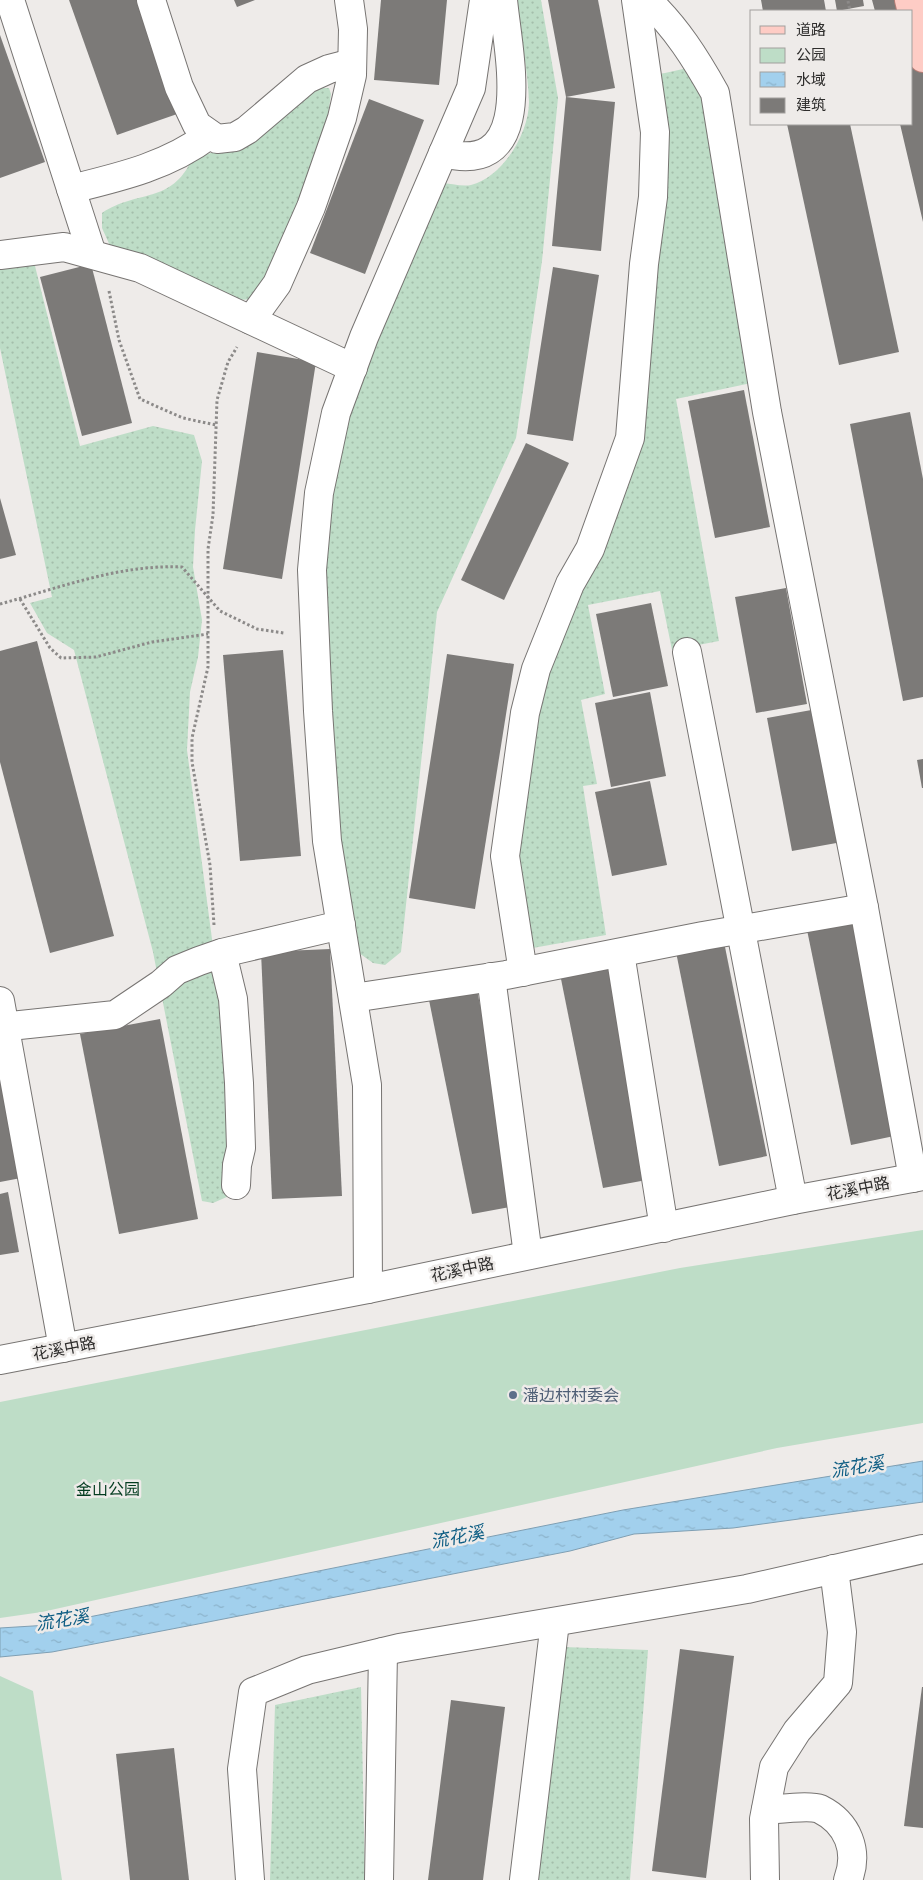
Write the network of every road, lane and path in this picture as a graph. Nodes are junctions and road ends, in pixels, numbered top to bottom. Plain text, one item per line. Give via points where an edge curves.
1 (152, 0) edge
2 (349, 0) edge
3 (484, 0) edge
4 (503, 0) edge
5 (636, 0) edge
6 (647, 0) edge
7 (11, 3) dead end
8 (913, 17) edge
9 (923, 58) edge
10 (352, 63) junction
11 (209, 135) junction
12 (443, 153) junction
13 (71, 189) junction
14 (0, 255) edge
15 (98, 256) junction
16 (251, 320) junction
17 (353, 368) junction
18 (216, 425) junction
19 (208, 598) junction
20 (20, 599) junction
21 (0, 604) edge
22 (208, 634) junction
23 (315, 638) junction
24 (686, 652) dead end
25 (864, 908) junction
26 (341, 925) junction
27 (740, 930) junction
28 (620, 952) junction
29 (222, 953) junction
30 (523, 972) junction
31 (491, 977) junction
32 (353, 998) junction
33 (1, 1018) edge
34 (918, 1177) edge
35 (236, 1185) dead end
36 (793, 1200) junction
37 (664, 1228) junction
38 (528, 1254) junction
39 (368, 1289) junction
40 (64, 1348) junction
41 (0, 1360) edge
42 (923, 1549) edge
43 (834, 1569) junction
44 (555, 1622) junction
45 (383, 1652) junction
46 (766, 1810) junction
47 (250, 1880) edge
48 (379, 1880) edge
49 (524, 1880) edge
50 (765, 1880) edge
51 (848, 1880) edge

1 - 11 street via 179,87 197,126
2 - 10 street via 353,29
3 - 12 street via 471,88
4 - 12 street via 512,94 506,131 495,147 478,155 459,157
5 - 30 street via 655,132 653,197 644,264 630,438 590,549 570,584 536,669 524,713 505,856
6 - 25 street via 695,57 716,93 767,412
7 - 13 street
8 - 9 main road
10 - 11 street via 307,79 234,137 217,139
10 - 16 street via 342,118 310,206 277,284
11 - 13 street via 190,150 152,168
12 - 17 street
13 - 15 street
14 - 15 street via 64,247
15 - 16 street via 140,268
15 - 18 path via 119,340 140,400 183,418
16 - 17 street
16 - 18 path via 228,362 217,400
17 - 23 street via 336,413 319,493 312,570
18 - 19 path
19 - 20 path via 182,567 161,566 113,573
19 - 22 path
19 - 23 path via 220,611 257,629
20 - 21 path
20 - 22 path via 50,648 61,658 96,657 152,642
22 - 29 path via 208,667 192,738 192,762 210,865 214,938
23 - 26 street via 327,841
24 - 27 street
25 - 27 street
25 - 34 street
26 - 29 street
26 - 32 street
27 - 28 street
27 - 36 street
28 - 30 street
28 - 37 street
29 - 33 street via 177,970 115,1015
29 - 35 street via 233,1000 239,1083 241,1148
30 - 31 street
31 - 32 street
31 - 38 street
32 - 39 street via 367,1085
33 - 40 street
34 - 36 street, 花溪中路
36 - 37 street, 花溪中路
37 - 38 street, 花溪中路
38 - 39 street, 花溪中路
39 - 40 street, 花溪中路
40 - 41 street, 花溪中路
42 - 43 street
43 - 44 street via 747,1589
43 - 46 street via 842,1632 838,1683 797,1731 774,1767
44 - 45 street
44 - 49 street
45 - 47 street via 307,1670 253,1692 242,1769
45 - 48 street
46 - 50 street
46 - 51 street via 819,1809 847,1831 853,1852

